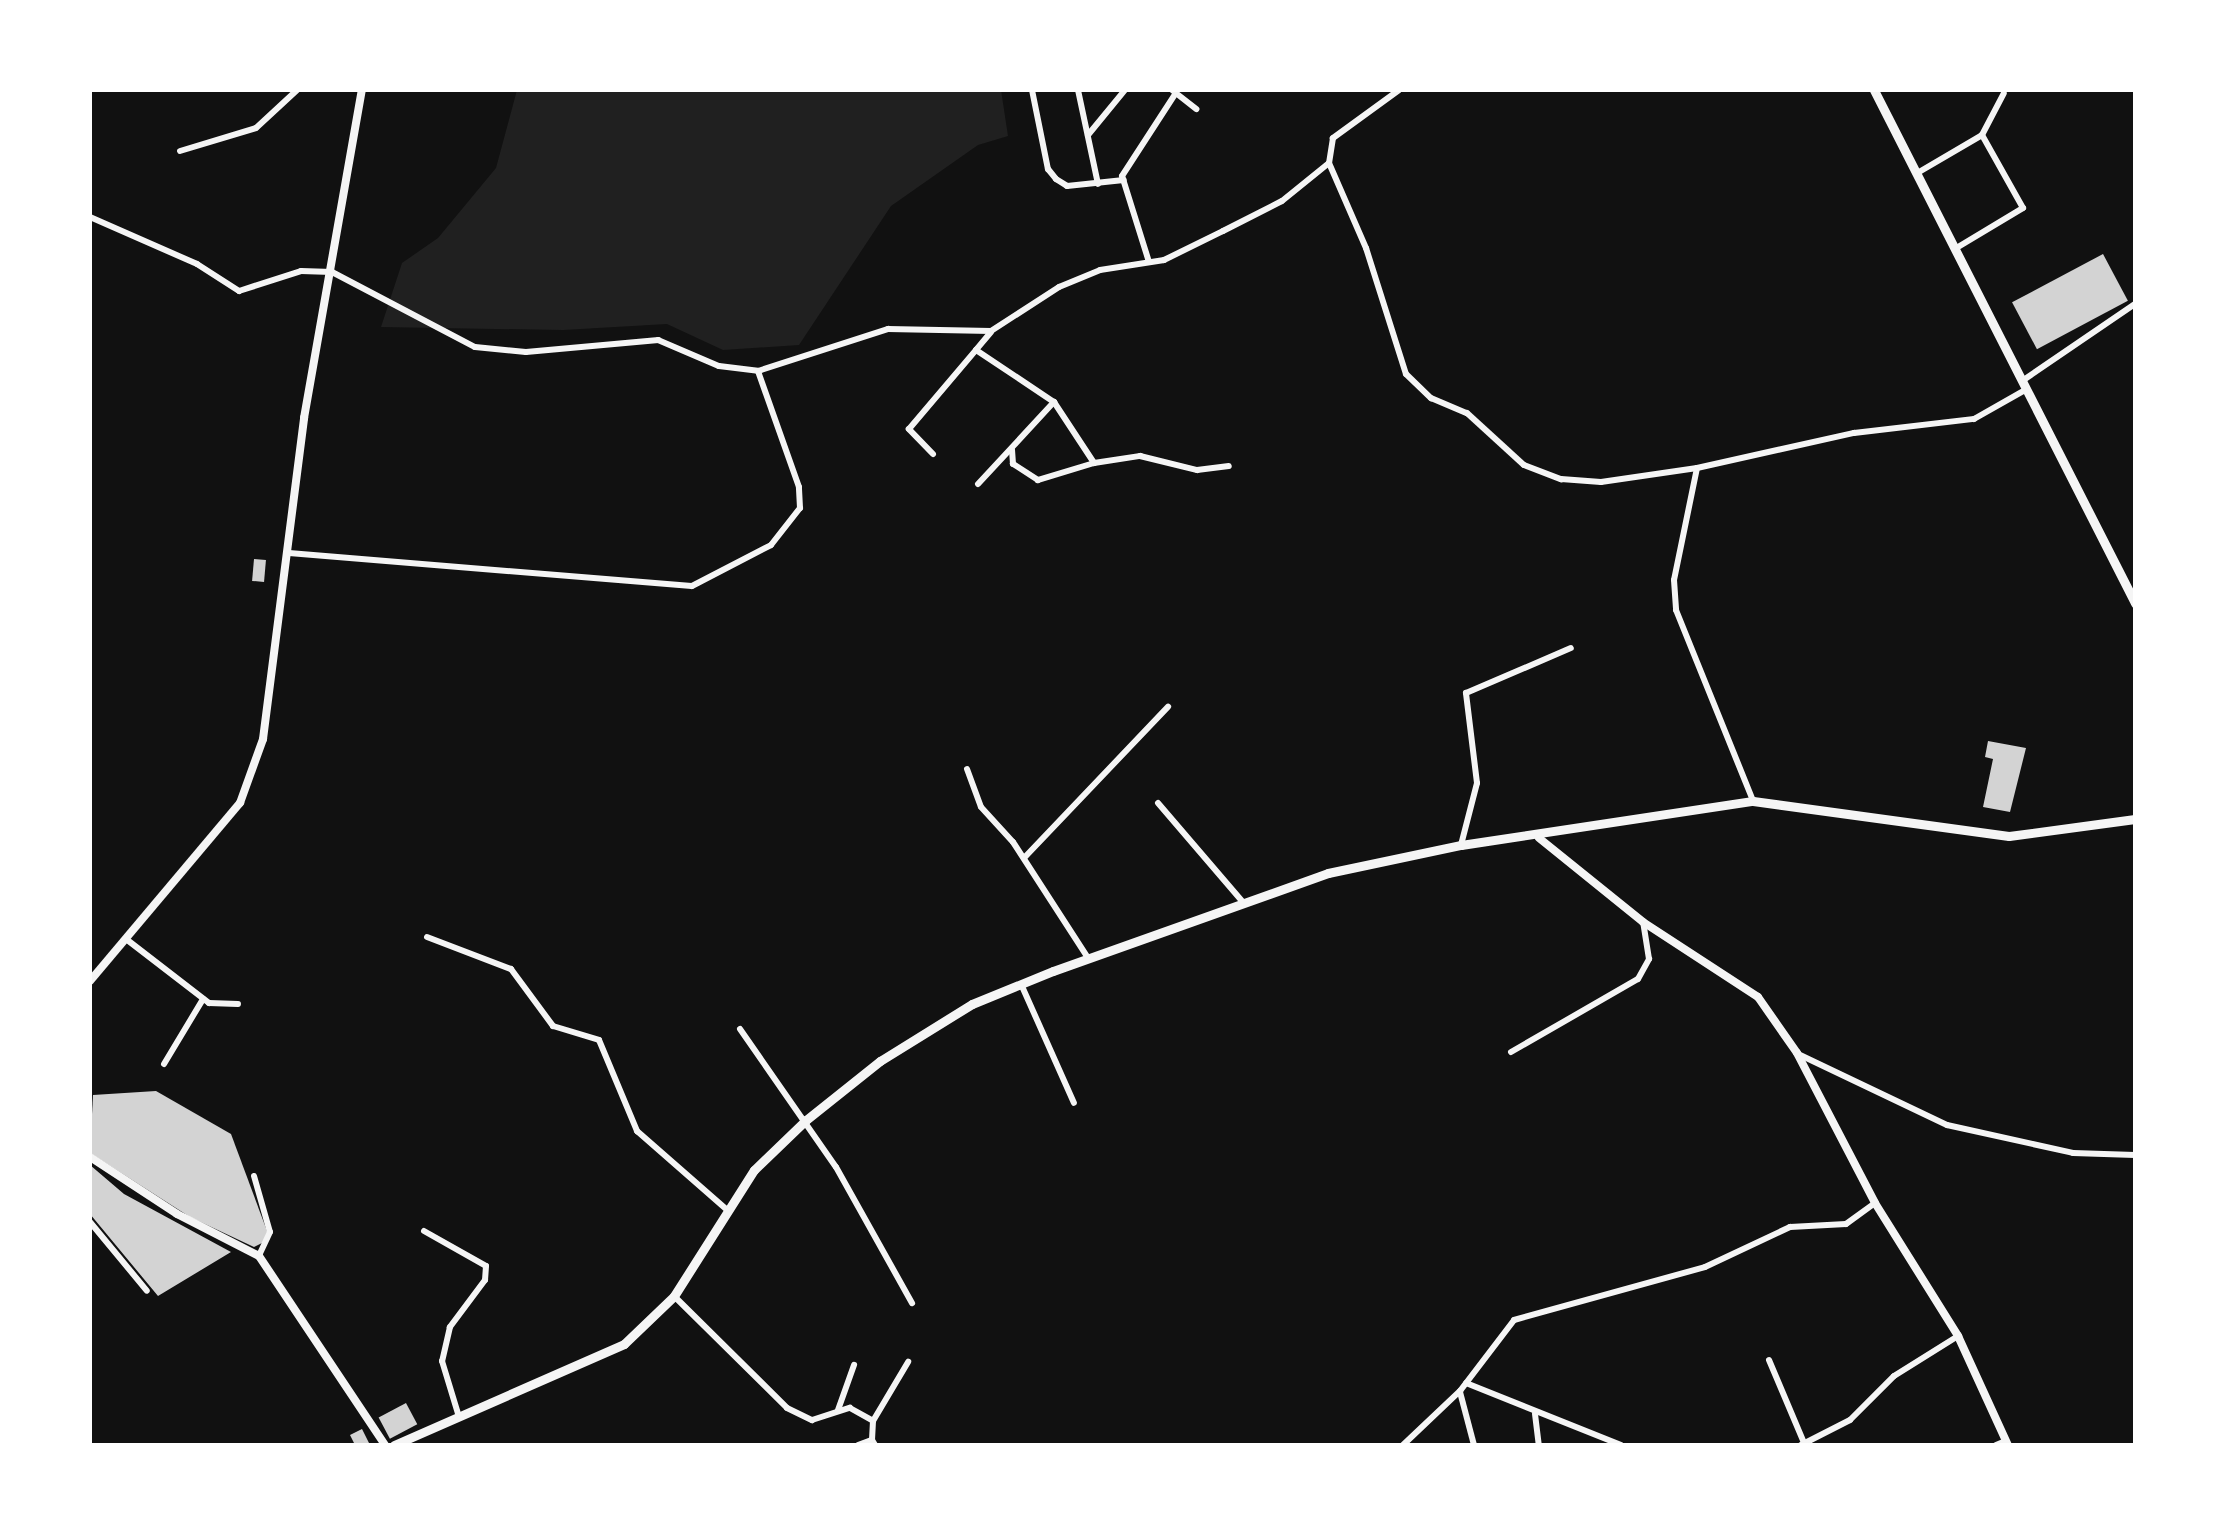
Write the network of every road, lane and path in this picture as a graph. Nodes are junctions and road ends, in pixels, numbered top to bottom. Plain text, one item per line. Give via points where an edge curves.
1 (297, 90) edge
2 (362, 90) edge
3 (1032, 90) edge
4 (1078, 90) edge
5 (1125, 90) edge
6 (1399, 90) edge
7 (1874, 90) edge
8 (1174, 92) edge
9 (2004, 93) dead end
10 (1196, 109) dead end
11 (1982, 135) junction
12 (1088, 136) junction
13 (180, 151) dead end
14 (1329, 164) junction
15 (1919, 172) junction
16 (1124, 180) junction
17 (1098, 184) junction
18 (90, 217) edge
19 (1958, 247) junction
20 (1149, 262) junction
21 (332, 272) junction
22 (2135, 304) edge
23 (992, 331) junction
24 (976, 350) junction
25 (758, 371) junction
26 (2027, 383) junction
27 (1054, 402) junction
28 (1012, 450) junction
29 (933, 454) dead end
30 (1094, 462) junction
31 (1229, 466) dead end
32 (1697, 468) junction
33 (978, 484) dead end
34 (289, 553) junction
35 (2135, 604) edge
36 (1571, 648) dead end
37 (1168, 707) dead end
38 (967, 769) dead end
39 (1753, 801) junction
40 (1158, 803) dead end
41 (2135, 819) edge
42 (1539, 838) junction
43 (1461, 845) junction
44 (1024, 859) junction
45 (1244, 903) junction
46 (1643, 922) junction
47 (427, 937) dead end
48 (126, 939) junction
49 (1088, 958) junction
50 (90, 981) edge
51 (1021, 984) junction
52 (202, 999) junction
53 (238, 1004) dead end
54 (740, 1029) dead end
55 (1512, 1052) dead end
56 (1797, 1053) junction
57 (164, 1064) dead end
58 (1074, 1102) dead end
59 (806, 1120) junction
60 (2135, 1155) edge
61 (90, 1158) edge
62 (254, 1176) dead end
63 (1875, 1203) junction
64 (726, 1209) junction
65 (90, 1222) edge
66 (424, 1231) dead end
67 (259, 1256) junction
68 (147, 1291) dead end
69 (674, 1296) junction
70 (912, 1303) dead end
71 (1958, 1336) junction
72 (1769, 1360) dead end
73 (908, 1362) dead end
74 (854, 1365) dead end
75 (1466, 1382) junction
76 (1460, 1390) junction
77 (838, 1412) junction
78 (1534, 1414) junction
79 (460, 1418) junction
80 (873, 1421) junction
81 (874, 1442) edge
82 (1802, 1444) edge
83 (2003, 1444) edge
84 (386, 1445) edge
85 (394, 1445) edge
86 (858, 1445) edge
87 (1404, 1445) edge
88 (1474, 1445) edge
89 (1540, 1445) edge
90 (1621, 1445) edge

1 - 13 street via 256,128
2 - 21 street
3 - 17 street via 1048,170 1067,186
4 - 12 street
5 - 12 street
6 - 14 street via 1334,138
7 - 15 main road
8 - 10 street
8 - 16 street
9 - 11 street
11 - 15 street
11 - 19 street via 2023,208
12 - 17 street
14 - 20 street via 1282,201
14 - 32 street via 1366,248 1396,356 1431,398 1467,412 1524,465 1560,479 1601,482
15 - 19 main road
16 - 17 street
16 - 20 street
18 - 21 street via 197,264 240,291 301,271
19 - 26 main road
20 - 23 street via 1100,270 1059,287
21 - 25 street via 476,347 526,352 658,340 719,366
21 - 34 street via 304,418
22 - 26 street
23 - 24 street
23 - 25 street via 888,329
24 - 27 street
24 - 29 street via 909,429
25 - 34 street via 800,487 800,508 771,545 692,586
26 - 32 street via 1974,419 1854,432
26 - 35 main road
27 - 28 street
27 - 30 street
28 - 30 street via 1013,464 1038,480
28 - 33 street
30 - 31 street via 1140,456 1197,470
32 - 39 street via 1674,580 1676,610
34 - 48 street via 263,739 240,803
36 - 43 street via 1466,694 1477,783
37 - 44 street
38 - 44 street via 981,807
39 - 41 main road via 2009,836
39 - 42 main road
40 - 45 street
42 - 43 main road
42 - 46 street
43 - 45 main road via 1328,874
44 - 49 street
45 - 49 main road
46 - 55 street via 1649,959 1638,979
46 - 56 street via 1749,989
47 - 64 street via 511,968 552,1026 599,1040 637,1131
48 - 50 street
48 - 52 street
49 - 51 main road
51 - 58 street
51 - 59 main road via 972,1004 880,1061
52 - 53 street via 215,1006
52 - 57 street
54 - 59 street
56 - 60 street via 1948,1125 2073,1153
56 - 63 street
59 - 64 main road
59 - 70 street
61 - 67 street via 162,1206
62 - 67 street via 270,1232
63 - 71 street
63 - 75 street via 1846,1224 1790,1227 1705,1267 1514,1320
64 - 69 main road
65 - 68 street
66 - 79 street via 486,1266 485,1280 450,1327 442,1360
67 - 84 street
69 - 77 street via 786,1408 812,1420
69 - 79 main road via 624,1344
71 - 82 street via 1894,1376 1850,1420
71 - 83 street
72 - 82 street
73 - 80 street
74 - 77 street
75 - 76 street
75 - 78 street
76 - 87 street
76 - 88 street
77 - 80 street via 850,1408
78 - 89 street
78 - 90 street
79 - 85 main road
80 - 81 street
81 - 86 street

